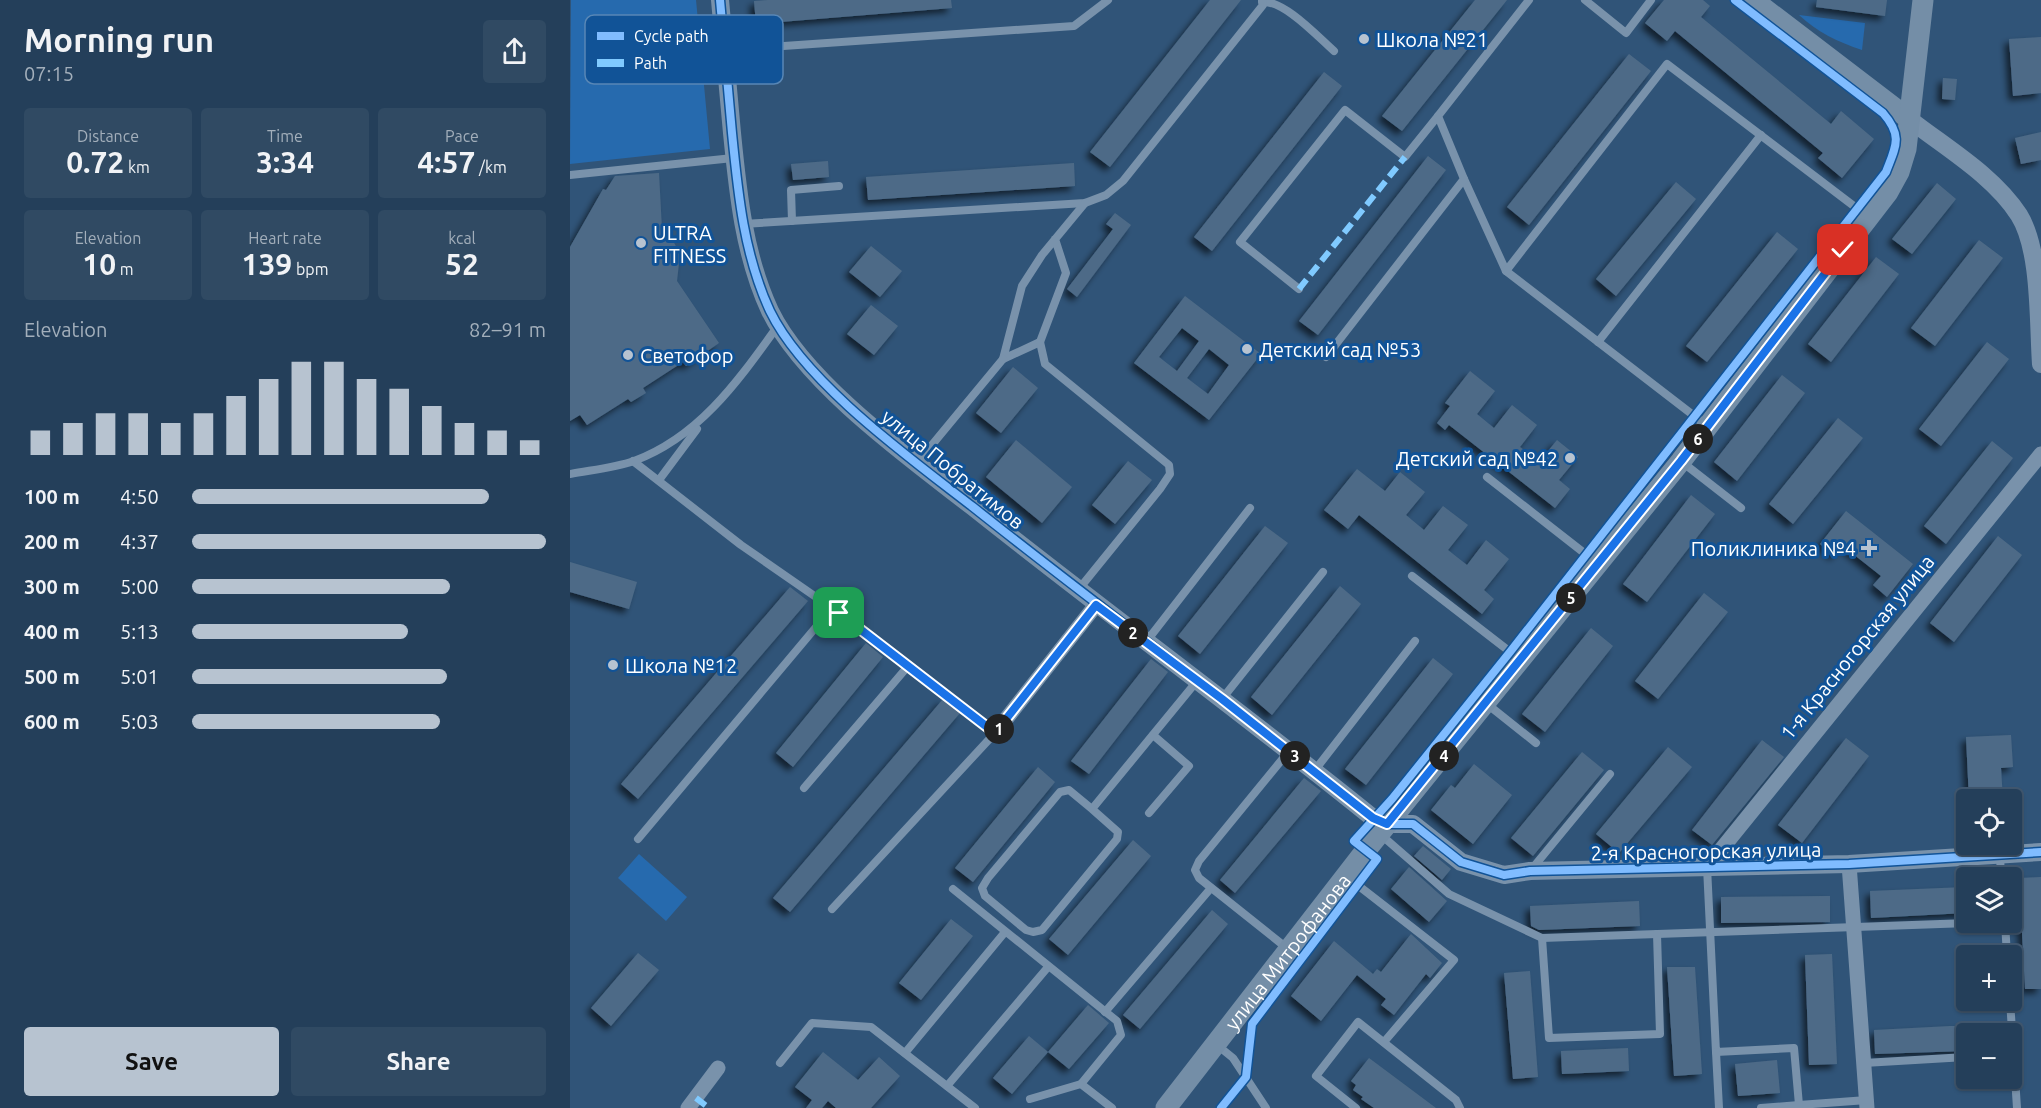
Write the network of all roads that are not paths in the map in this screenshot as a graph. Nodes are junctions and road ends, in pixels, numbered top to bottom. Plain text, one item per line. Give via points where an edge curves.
1 (720, 0) edge
2 (1108, 0) edge
3 (1529, 0) edge
4 (1585, 0) edge
5 (1652, 0) edge
6 (1753, 0) edge
7 (1923, 0) edge
8 (1262, 1) edge
9 (721, 15) edge
10 (783, 46) edge
11 (1334, 51) dead end
12 (727, 84) edge
13 (1438, 116) junction
14 (1910, 119) junction
15 (1761, 135) junction
16 (735, 158) junction
17 (570, 175) edge
18 (1464, 179) junction
19 (839, 186) dead end
20 (1085, 203) junction
21 (1868, 217) junction
22 (792, 221) junction
23 (743, 225) junction
24 (1055, 239) junction
25 (1506, 271) junction
26 (1299, 289) dead end
27 (778, 326) junction
28 (1040, 342) junction
29 (1598, 342) junction
30 (1326, 357) dead end
31 (1003, 359) junction
32 (2041, 364) edge
33 (706, 417) junction
34 (1707, 426) junction
35 (2041, 454) edge
36 (633, 461) junction
37 (1681, 461) junction
38 (917, 463) junction
39 (570, 474) edge
40 (1487, 477) dead end
41 (659, 480) junction
42 (1250, 508) dead end
43 (1741, 508) dead end
44 (1599, 564) junction
45 (1323, 572) dead end
46 (1412, 576) dead end
47 (1078, 590) junction
48 (1096, 605) junction
49 (832, 608) junction
50 (1415, 641) dead end
51 (1146, 642) junction
52 (1521, 661) junction
53 (909, 665) junction
54 (1197, 681) junction
55 (1222, 699) junction
56 (1486, 704) junction
57 (995, 733) junction
58 (1153, 735) junction
59 (1536, 743) dead end
60 (1289, 751) junction
61 (1315, 771) junction
62 (1610, 774) dead end
63 (804, 788) dead end
64 (1092, 809) junction
65 (1149, 813) dead end
66 (1383, 829) junction
67 (638, 839) dead end
68 (2041, 852) edge
69 (2022, 853) edge
70 (1985, 855) edge
71 (1849, 864) junction
72 (1707, 867) junction
73 (1530, 871) junction
74 (1346, 876) junction
75 (1211, 888) junction
76 (953, 889) dead end
77 (832, 909) dead end
78 (1956, 923) edge
79 (1853, 927) junction
80 (1005, 932) junction
81 (1710, 932) junction
82 (1657, 934) junction
83 (1542, 938) junction
84 (1289, 950) junction
85 (1048, 967) junction
86 (1104, 1012) junction
87 (1384, 1042) junction
88 (1216, 1044) junction
89 (1716, 1052) junction
90 (905, 1053) junction
91 (1956, 1058) edge
92 (780, 1063) dead end
93 (1864, 1063) junction
94 (718, 1068) dead end
95 (1081, 1084) junction
96 (947, 1086) junction
97 (2016, 1089) edge
98 (1030, 1099) dead end
99 (1867, 1104) edge
100 (1799, 1105) junction
101 (688, 1108) edge
102 (975, 1108) edge
103 (1112, 1108) edge
104 (1166, 1108) edge
105 (1266, 1108) edge
106 (1356, 1108) edge
107 (1460, 1108) edge
108 (1719, 1108) edge
109 (1761, 1108) edge
110 (2017, 1108) edge

1 - 9 street, улица Побратимов
2 - 10 lane via 1074,26
3 - 13 lane
4 - 5 lane via 1626,33
6 - 14 main road
7 - 14 main road, улица Митрофанова
8 - 11 lane via 1271,0 1284,7
8 - 20 lane via 1263,5 1123,181 1106,195
12 - 16 street, улица Побратимов
13 - 18 lane
13 - 26 lane via 1405,157 1345,110 1240,242
14 - 21 main road, улица Митрофанова via 1899,172
14 - 32 street via 1987,180 2020,216 2035,260
15 - 21 lane
15 - 25 lane via 1667,64
15 - 29 lane
16 - 17 lane
16 - 23 street, улица Побратимов
18 - 25 lane
18 - 30 lane
19 - 22 lane via 791,190
20 - 22 lane
20 - 24 lane
21 - 34 main road, улица Митрофанова
22 - 23 lane
23 - 27 street, улица Побратимов via 757,277
24 - 28 lane via 1066,273
24 - 31 lane via 1022,286
25 - 29 lane
27 - 33 lane
27 - 38 street, улица Побратимов via 838,397
28 - 31 lane
28 - 47 lane via 1045,364 1168,465 1170,474
29 - 34 lane
31 - 38 lane
33 - 36 lane via 667,445
33 - 41 lane
34 - 37 main road, улица Митрофанова
35 - 72 street, 1-я Красногорская улица
36 - 39 lane
36 - 41 lane
37 - 43 lane
37 - 44 main road, улица Митрофанова
38 - 47 street, улица Побратимов
40 - 44 lane
41 - 49 lane via 741,545
42 - 51 lane
44 - 52 main road, улица Митрофанова
45 - 55 lane
46 - 52 lane
47 - 48 street, улица Побратимов
48 - 51 street, улица Побратимов
48 - 57 street
49 - 53 lane
49 - 67 lane
50 - 61 lane
51 - 54 street, улица Побратимов
52 - 56 main road, улица Митрофанова
53 - 57 lane
53 - 63 lane
54 - 55 street, улица Побратимов
54 - 58 lane
55 - 60 street, улица Побратимов
56 - 59 lane
56 - 66 main road, улица Митрофанова
57 - 77 lane
58 - 64 lane
58 - 65 lane via 1189,766
60 - 61 street, улица Побратимов
60 - 75 lane via 1199,861 1195,870
61 - 66 street, улица Побратимов
62 - 73 lane
64 - 64 lane via 1118,832 1118,839 1042,930 1026,930 985,896 982,888 988,878 1060,792 1070,790
66 - 73 street, 2-я Красногорская улица via 1413,824 1461,862 1504,875
66 - 74 main road, улица Митрофанова
66 - 83 lane via 1449,894
68 - 69 street, 2-я Красногорская улица
70 - 71 street, 2-я Красногорская улица
71 - 72 street, 2-я Красногорская улица
71 - 79 street
72 - 73 street, 2-я Красногорская улица
72 - 81 lane
74 - 84 main road, улица Митрофанова
74 - 87 lane via 1454,960
75 - 84 lane
75 - 86 lane
76 - 80 lane
78 - 79 lane
79 - 81 lane
79 - 93 street
80 - 85 lane
80 - 90 lane
81 - 82 lane
81 - 89 lane
82 - 83 lane
82 - 83 lane via 1660,1034 1549,1038
84 - 88 main road, улица Митрофанова
85 - 86 lane
85 - 96 lane
86 - 95 lane via 1117,1021 1121,1035
87 - 106 lane via 1358,1022 1316,1076
87 - 107 lane via 1456,1100
88 - 104 main road, улица Митрофанова
88 - 105 lane via 1233,1058
89 - 100 lane via 1794,1048
89 - 108 lane
90 - 92 lane via 871,1027 812,1023
90 - 96 lane
91 - 93 lane
93 - 99 street
94 - 101 street
95 - 98 lane
95 - 103 lane
96 - 102 lane
97 - 110 lane
99 - 100 lane
100 - 109 lane

